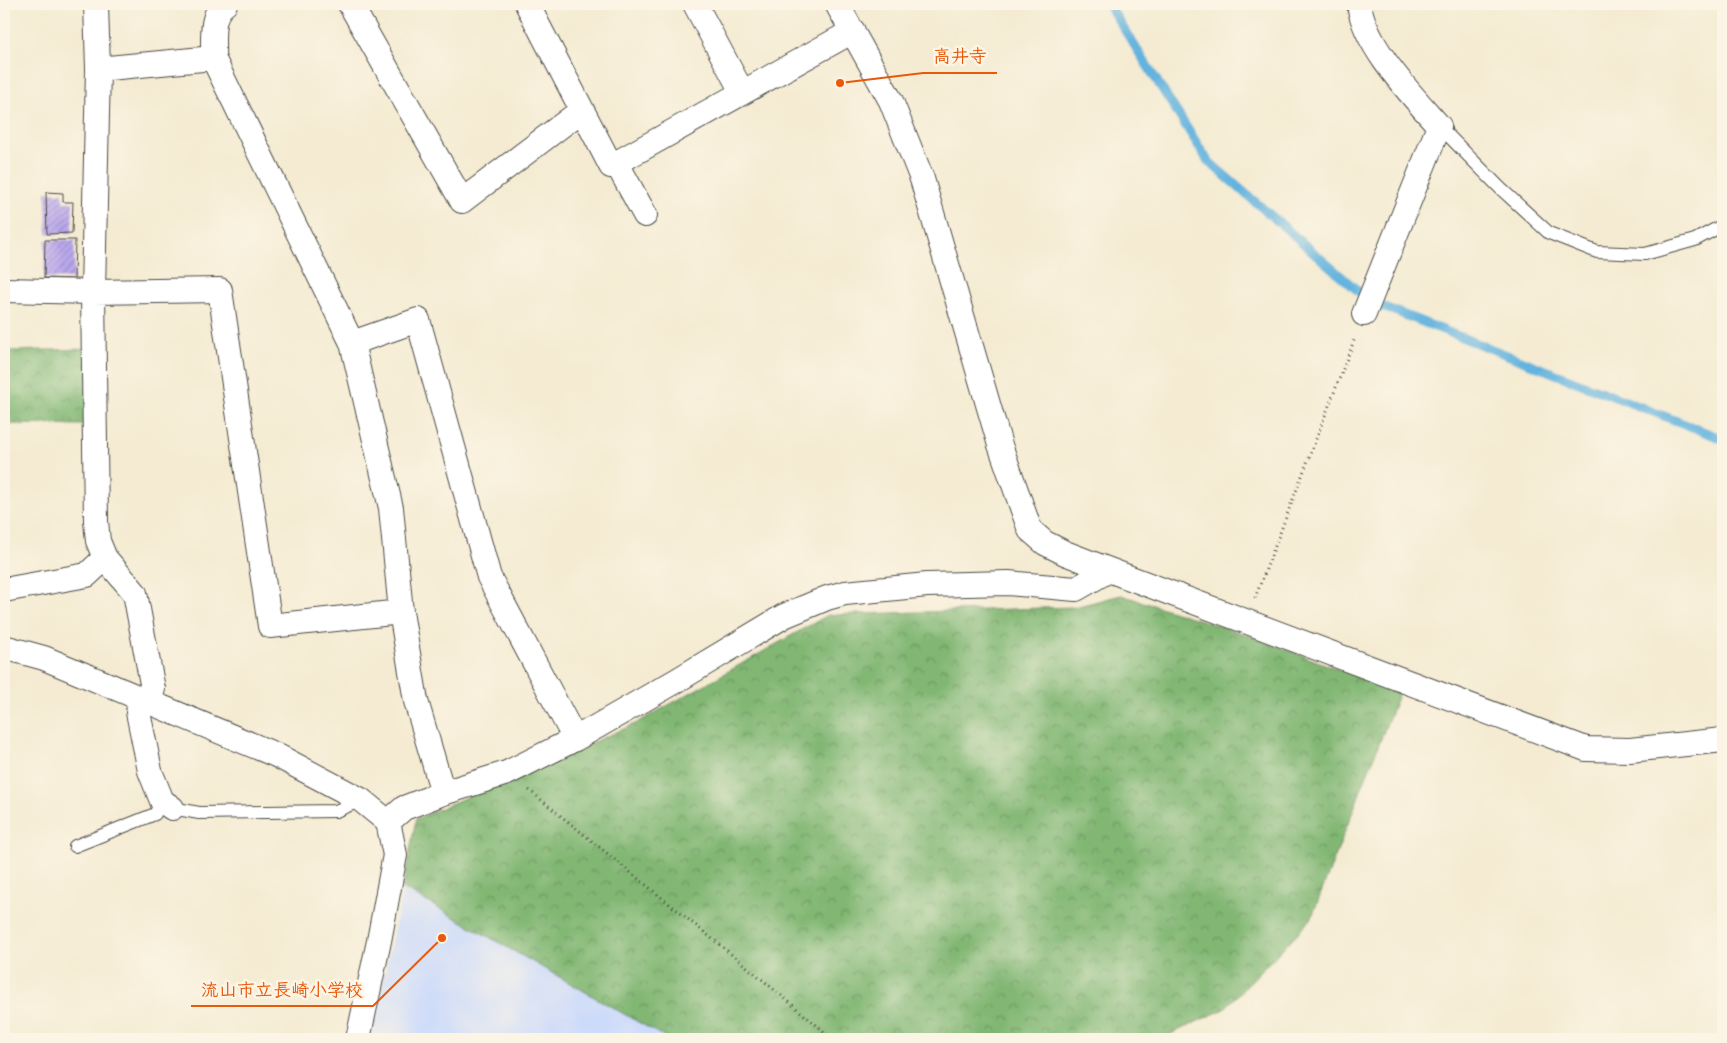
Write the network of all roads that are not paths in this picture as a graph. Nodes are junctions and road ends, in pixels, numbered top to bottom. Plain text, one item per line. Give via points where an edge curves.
1 (96, 4) edge
2 (225, 4) edge
3 (350, 4) edge
4 (527, 4) edge
5 (695, 4) edge
6 (837, 4) edge
7 (1358, 4) edge
8 (853, 31) junction
9 (213, 58) junction
10 (98, 69) junction
11 (742, 92) junction
12 (582, 110) junction
13 (1439, 126) junction
14 (616, 162) junction
15 (645, 215) dead end
16 (1723, 225) edge
17 (4, 290) edge
18 (93, 292) junction
19 (1368, 304) road end
20 (352, 343) junction
21 (105, 558) junction
22 (1109, 570) junction
23 (4, 590) edge
24 (401, 612) junction
25 (4, 647) edge
26 (145, 700) junction
27 (575, 739) junction
28 (1723, 740) edge
29 (443, 793) junction
30 (361, 800) junction
31 (167, 805) junction
32 (388, 822) junction
33 (75, 846) dead end
34 (358, 1039) edge

1 - 10 street
2 - 9 street via 214,17
3 - 12 street via 462,201
4 - 12 street
5 - 11 street
6 - 8 street
7 - 13 street via 1374,44 1400,82
8 - 11 street
8 - 22 street via 891,101 922,179 1000,445 1030,530 1045,543
9 - 10 street
9 - 20 street
10 - 18 street
11 - 14 street
12 - 14 street via 610,166
13 - 16 lane via 1549,233 1597,252 1645,254 1696,240
13 - 19 street
14 - 15 street
17 - 18 street
18 - 21 street via 96,521 98,541
18 - 24 street via 220,290 270,626
20 - 24 street via 391,508
20 - 27 street via 418,320 489,576
21 - 23 street via 87,575
21 - 26 street via 135,593 153,689
22 - 27 street via 1076,589 1008,582 927,585 845,593 827,598 784,616
22 - 28 street via 1586,749 1630,750
24 - 29 street via 416,701
25 - 26 street via 44,658
26 - 30 street via 276,755
26 - 31 street via 138,712 150,771
27 - 29 street via 506,773
29 - 32 street via 404,808
30 - 31 lane via 336,811 199,813
30 - 32 street
31 - 33 lane via 155,814
32 - 34 street via 395,855

